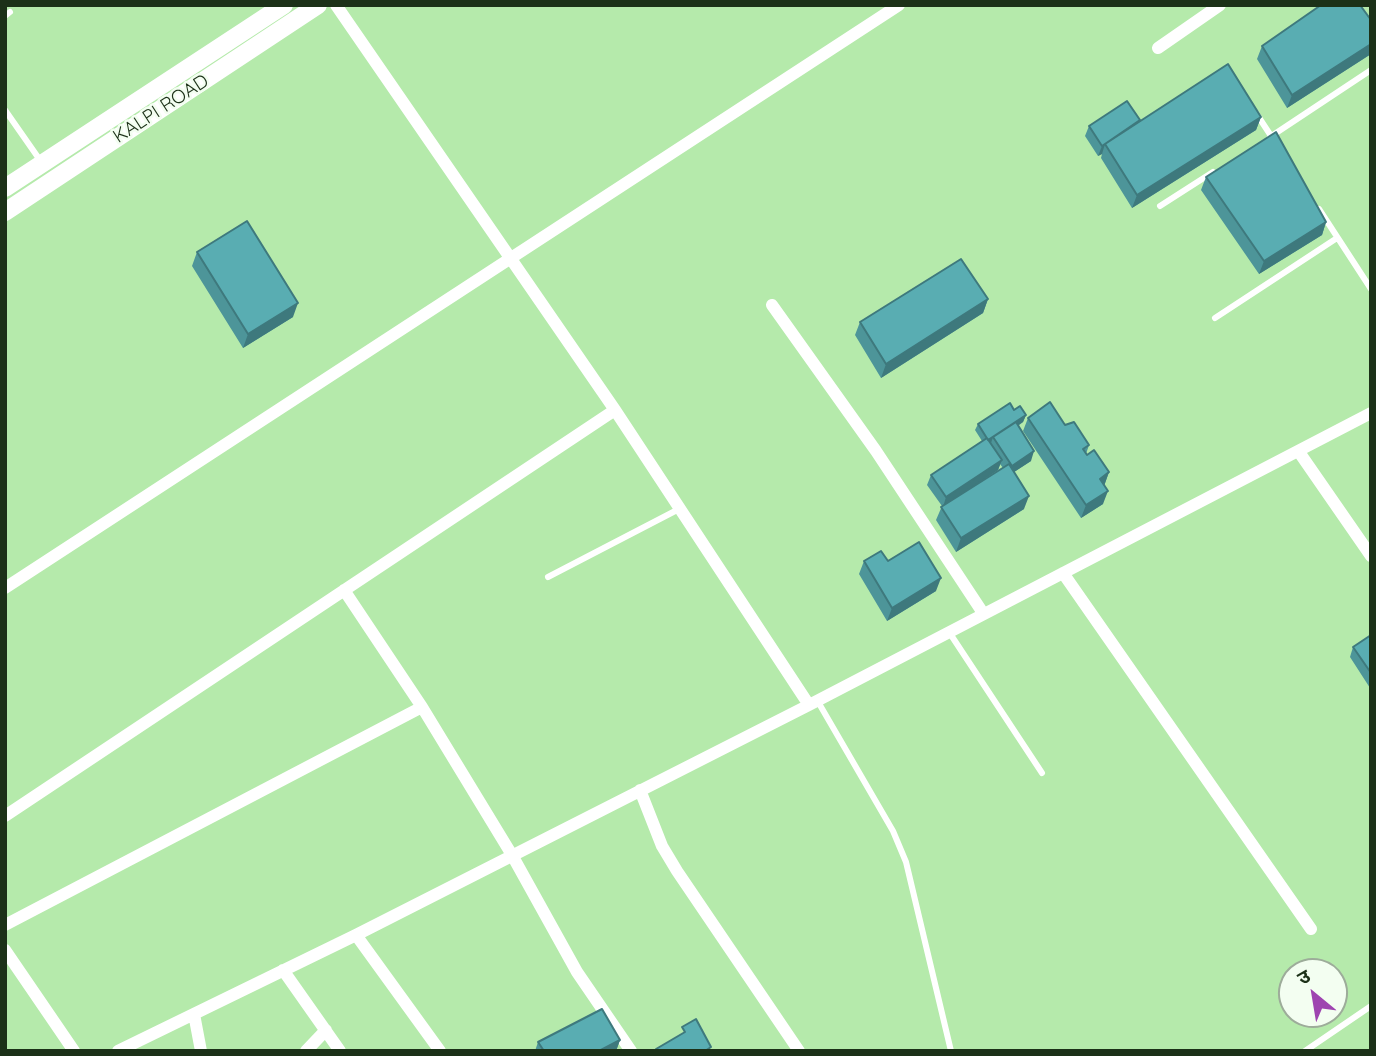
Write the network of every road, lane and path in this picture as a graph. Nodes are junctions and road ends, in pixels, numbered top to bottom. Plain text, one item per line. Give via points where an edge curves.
1 (284, 5) edge
2 (318, 5) edge
3 (336, 5) edge
4 (899, 5) edge
5 (1220, 5) edge
6 (1158, 48) dead end
7 (1371, 71) edge
8 (1249, 101) edge
9 (5, 110) edge
10 (1271, 136) junction
11 (1260, 143) edge
12 (1279, 147) edge
13 (42, 164) junction
14 (1216, 171) edge
15 (54, 180) junction
16 (5, 188) edge
17 (1315, 204) edge
18 (1160, 206) dead end
19 (5, 212) edge
20 (1337, 238) junction
21 (510, 259) junction
22 (1371, 289) edge
23 (772, 305) dead end
24 (1216, 318) dead end
25 (615, 410) junction
26 (1371, 413) edge
27 (1299, 452) junction
28 (679, 509) junction
29 (1371, 556) edge
30 (1063, 573) junction
31 (548, 577) dead end
32 (5, 588) edge
33 (344, 590) junction
34 (983, 613) junction
35 (948, 631) junction
36 (813, 702) junction
37 (422, 707) junction
38 (1042, 773) dead end
39 (640, 790) junction
40 (5, 816) edge
41 (512, 855) junction
42 (5, 925) edge
43 (1311, 929) dead end
44 (356, 935) junction
45 (5, 950) edge
46 (283, 970) junction
47 (1371, 1006) edge
48 (194, 1014) junction
49 (326, 1030) junction
50 (136, 1047) edge
51 (74, 1051) edge
52 (118, 1051) edge
53 (201, 1051) edge
54 (306, 1051) edge
55 (340, 1051) edge
56 (440, 1051) edge
57 (631, 1051) edge
58 (799, 1051) edge
59 (951, 1051) edge
60 (1305, 1051) edge

1 - 13 main road, KALPI ROAD
2 - 15 main road, KALPI ROAD
3 - 21 street
4 - 21 street
5 - 6 street
7 - 10 lane
8 - 10 lane
9 - 13 lane
10 - 11 lane
10 - 12 lane
13 - 15 lane
13 - 16 main road, KALPI ROAD
14 - 18 lane
15 - 19 main road, KALPI ROAD
17 - 20 lane
20 - 22 lane
20 - 24 lane
21 - 25 street
21 - 32 street
23 - 34 street
25 - 28 street
25 - 33 street
26 - 27 street
27 - 29 street
27 - 30 street
28 - 31 lane
28 - 36 street
30 - 34 street
30 - 43 street
33 - 37 street
33 - 40 street
34 - 35 street
35 - 36 street
35 - 38 lane
36 - 39 street
36 - 59 lane via 893,831 906,862
37 - 41 street
37 - 42 street
39 - 41 street
39 - 58 street via 677,871
41 - 44 street
41 - 57 street via 577,972
44 - 46 street
44 - 56 street
45 - 51 street
46 - 48 street
46 - 49 street
47 - 60 lane
48 - 50 street
48 - 53 street
49 - 54 street
49 - 55 street
50 - 52 street

